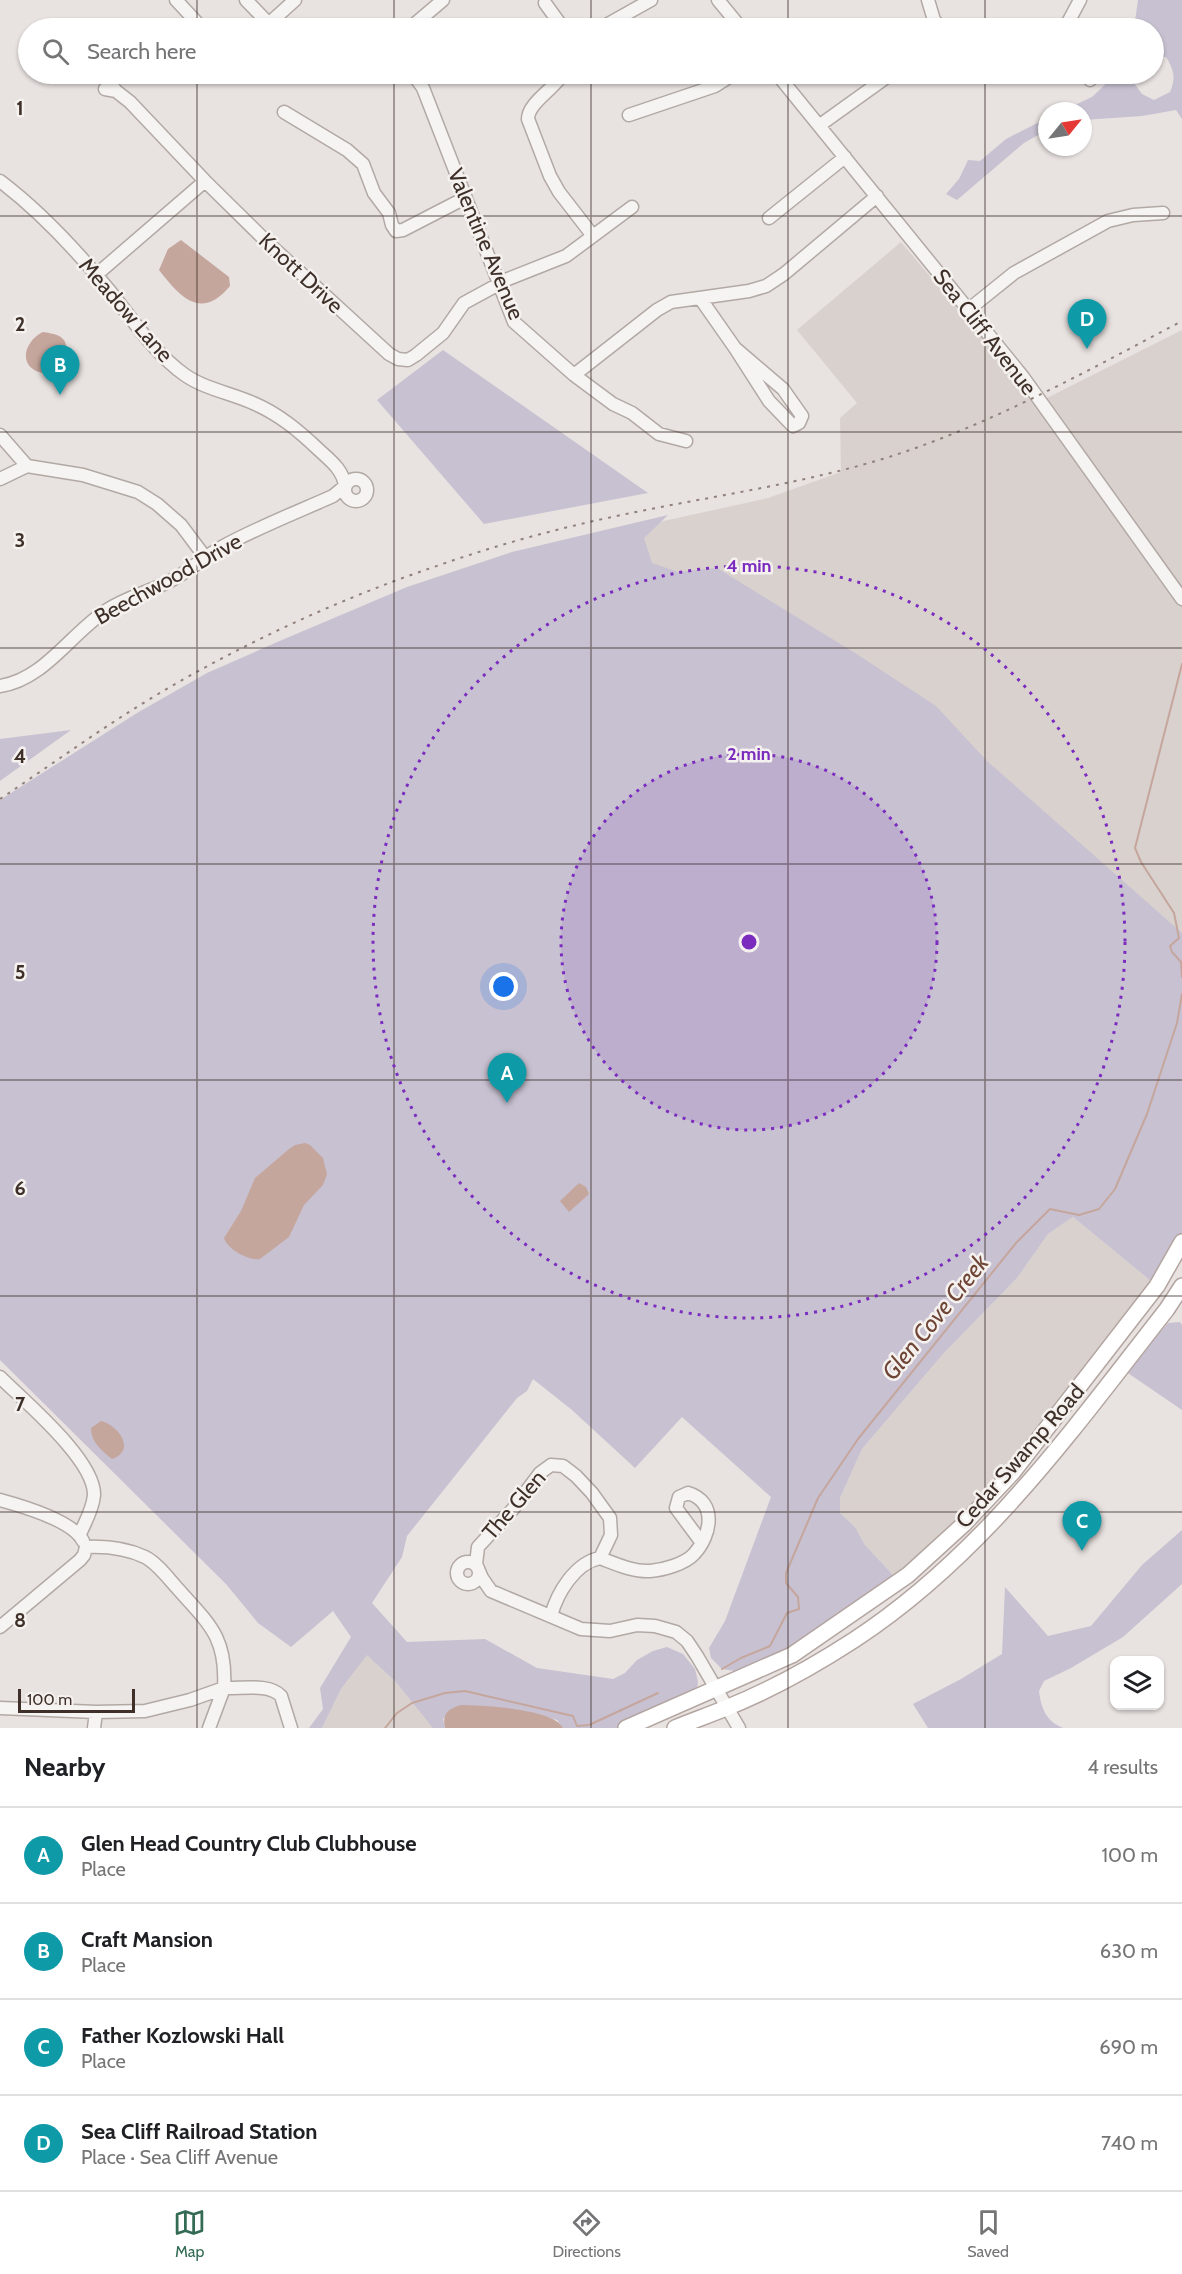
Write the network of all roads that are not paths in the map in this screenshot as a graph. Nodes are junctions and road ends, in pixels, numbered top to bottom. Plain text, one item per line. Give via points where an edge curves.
1 (176, 0) edge
2 (246, 0) edge
3 (295, 0) edge
4 (443, 0) edge
5 (651, 0) edge
6 (718, 0) edge
7 (928, 0) edge
8 (1080, 0) edge
9 (545, 3) dead end
10 (193, 18) edge
11 (260, 18) edge
12 (275, 18) edge
13 (422, 18) edge
14 (556, 18) edge
15 (619, 18) edge
16 (733, 18) edge
17 (934, 18) edge
18 (1070, 18) edge
19 (107, 84) edge
20 (420, 84) edge
21 (557, 84) edge
22 (718, 84) edge
23 (785, 84) edge
24 (877, 84) edge
25 (284, 112) dead end
26 (628, 115) dead end
27 (820, 125) junction
28 (845, 157) junction
29 (0, 181) edge
30 (205, 181) junction
31 (877, 196) junction
32 (465, 198) junction
33 (632, 207) dead end
34 (1163, 213) dead end
35 (769, 218) dead end
36 (593, 236) junction
37 (96, 276) junction
38 (499, 285) junction
39 (700, 298) junction
40 (968, 309) junction
41 (735, 348) junction
42 (574, 375) junction
43 (0, 435) edge
44 (686, 441) dead end
45 (27, 466) junction
46 (0, 479) edge
47 (345, 486) joint
48 (205, 557) junction
49 (1182, 599) edge
50 (0, 686) edge
51 (1182, 1242) edge
52 (1182, 1286) edge
53 (0, 1377) edge
54 (1042, 1436) junction
55 (1057, 1448) junction
56 (0, 1500) edge
57 (80, 1534) junction
58 (977, 1540) junction
59 (702, 1543) dead end
60 (86, 1548) junction
61 (600, 1558) junction
62 (913, 1571) junction
63 (551, 1616) junction
64 (0, 1627) edge
65 (224, 1688) junction
66 (714, 1689) junction
67 (0, 1708) edge
68 (727, 1708) junction
69 (96, 1712) junction
70 (94, 1728) edge
71 (209, 1728) edge
72 (291, 1728) edge
73 (627, 1728) edge
74 (675, 1728) edge
75 (739, 1728) edge

1 - 10 street
2 - 11 street
3 - 12 street
4 - 13 street
5 - 15 street
6 - 16 street
7 - 17 street
8 - 18 street
9 - 14 street
19 - 30 street, Knott Drive via 110,90 130,102
20 - 32 street, Valentine Avenue
21 - 36 street via 531,106 528,119 554,184
22 - 26 street
23 - 27 street, Sea Cliff Avenue
24 - 27 street
25 - 32 street via 363,164 396,231
27 - 28 street, Sea Cliff Avenue
28 - 31 street, Sea Cliff Avenue
28 - 35 street
29 - 37 street, Meadow Lane via 52,226
30 - 37 street
30 - 38 street, Knott Drive via 398,359 408,360 416,355 443,333 460,307
31 - 39 street via 766,286
31 - 40 street, Sea Cliff Avenue
32 - 38 street, Valentine Avenue
33 - 36 street
34 - 40 street via 1108,221 1014,273
36 - 38 street via 566,256
37 - 47 street, Meadow Lane via 177,369 195,381 276,414 336,466
38 - 42 street, Valentine Avenue via 514,322
39 - 41 street
39 - 42 street via 671,302 657,310
40 - 49 street, Sea Cliff Avenue via 1023,377
41 - 41 street via 769,401 793,426 799,423 802,416 783,389
42 - 44 street, Valentine Avenue via 659,434
43 - 45 street
45 - 46 street
45 - 48 street via 83,476 138,492 181,525
47 - 48 street, Beechwood Drive via 333,496
48 - 50 street, Beechwood Drive via 172,580 108,609 35,670
51 - 54 main road, Cedar Swamp Road via 1157,1286
52 - 55 main road, Cedar Swamp Road
53 - 57 street via 68,1445 87,1471 94,1493
54 - 55 main road
54 - 62 main road, Cedar Swamp Road via 964,1524
55 - 58 main road, Cedar Swamp Road
56 - 57 street via 40,1513
57 - 60 street
58 - 62 main road via 961,1538 928,1568
58 - 68 main road, Cedar Swamp Road via 915,1596 854,1640
59 - 61 street via 690,1558 657,1570 631,1569
60 - 64 street via 80,1560
60 - 65 street via 126,1550 150,1560 165,1575 214,1631 226,1667
61 - 63 street via 585,1564 569,1580 557,1597
61 - 63 street, The Glen via 611,1535 609,1518 576,1476 563,1466 551,1465 478,1547 476,1564 491,1591
62 - 66 main road, Cedar Swamp Road via 792,1655
63 - 66 street, The Glen via 599,1632 637,1625 676,1632 687,1641
65 - 69 street via 145,1711
65 - 71 street
65 - 72 street via 278,1692
66 - 68 street, The Glen
66 - 73 main road, Cedar Swamp Road
67 - 69 street
68 - 74 main road, Cedar Swamp Road
68 - 75 street, The Glen
69 - 70 street

